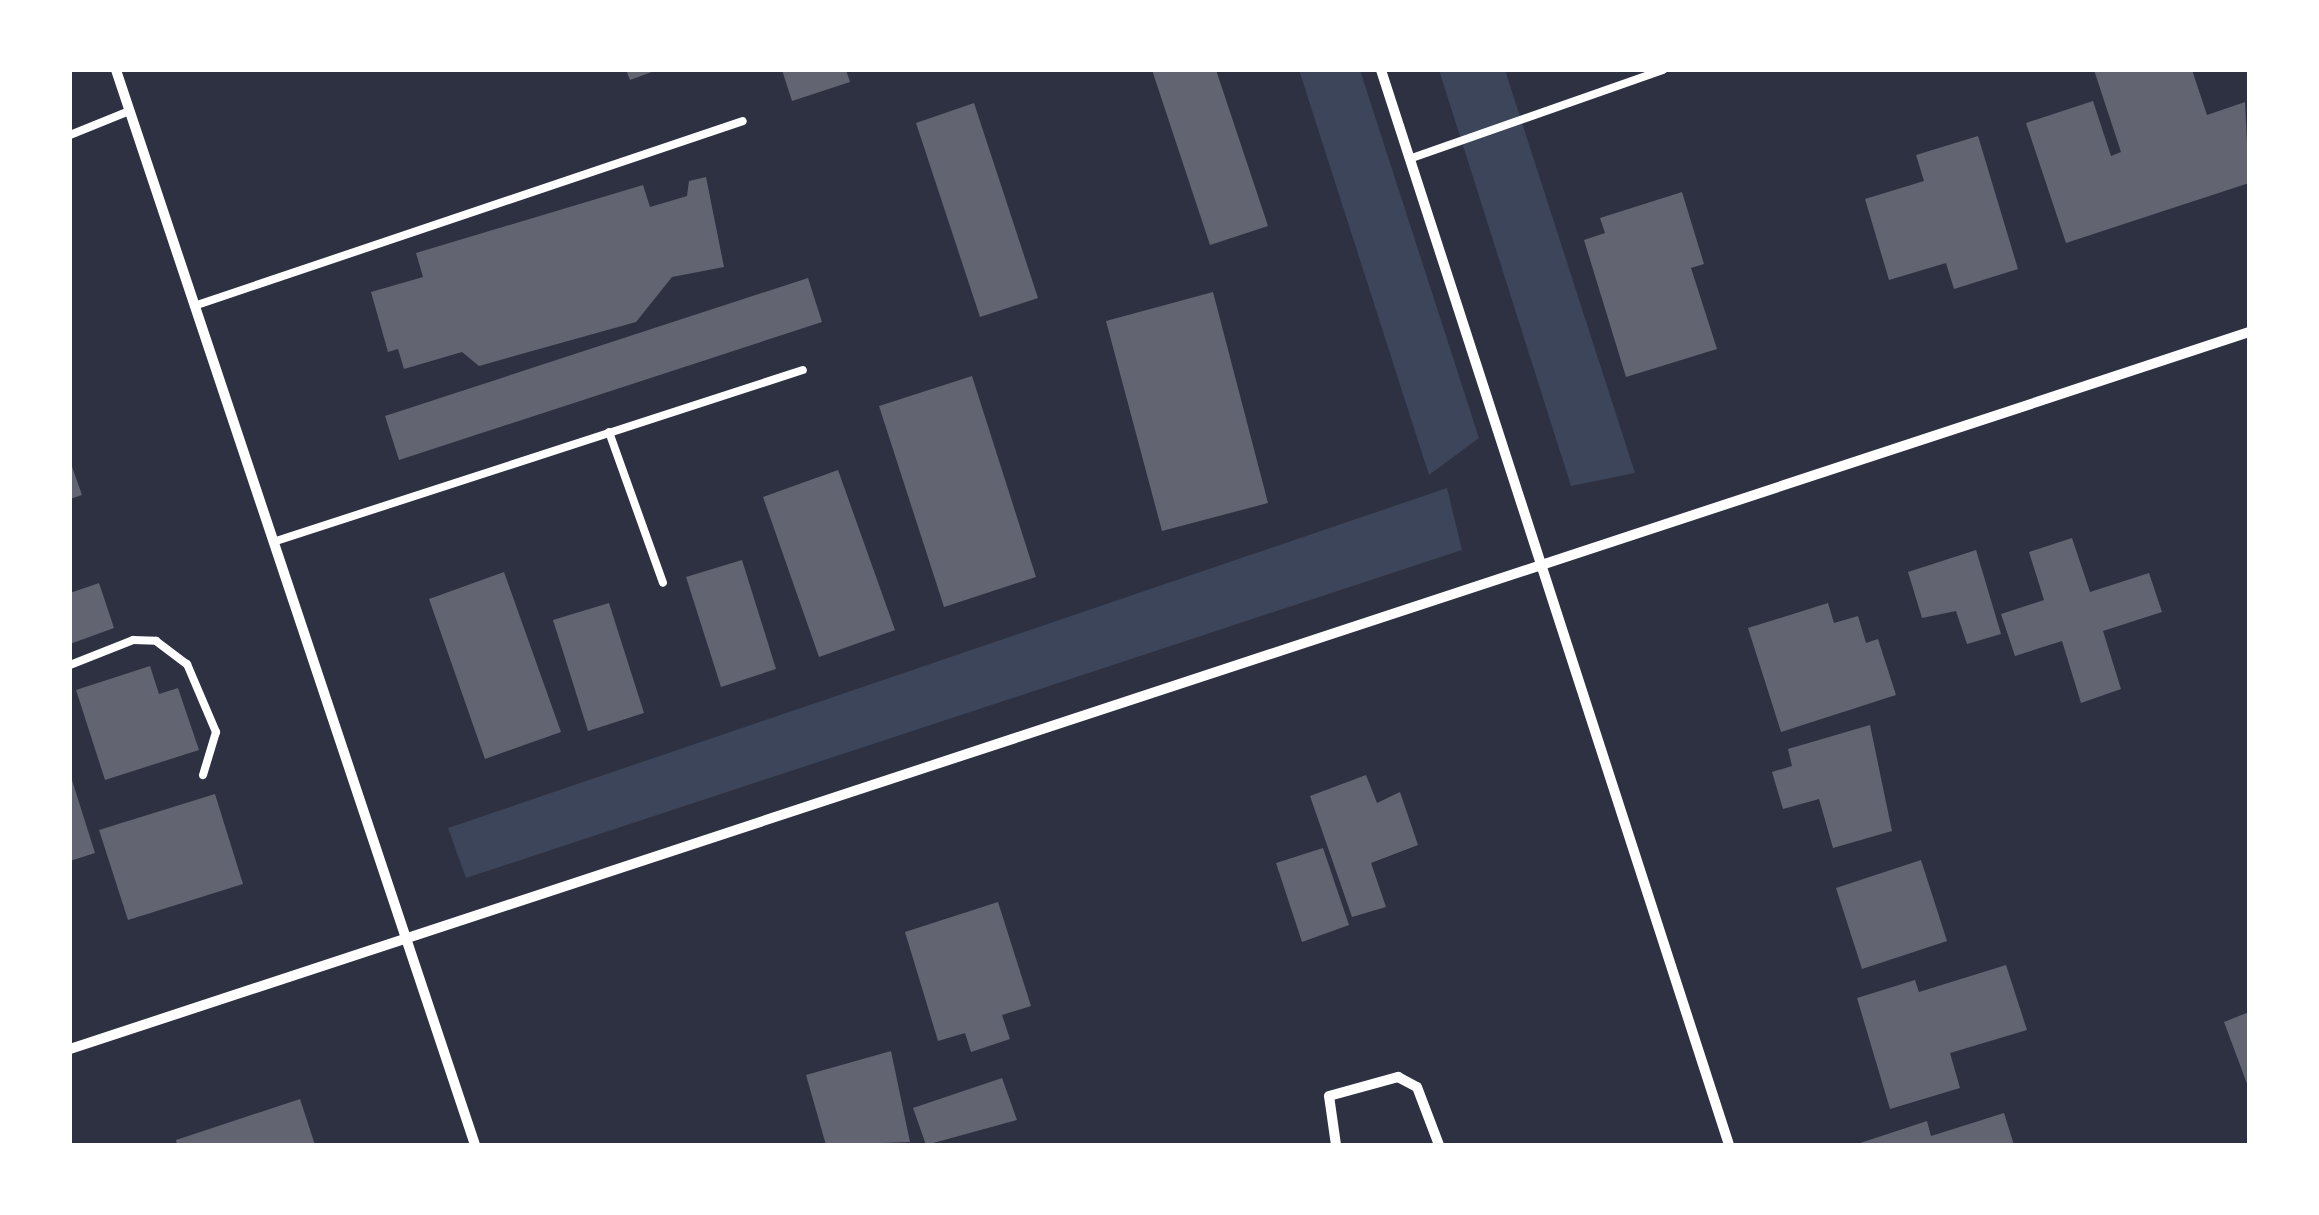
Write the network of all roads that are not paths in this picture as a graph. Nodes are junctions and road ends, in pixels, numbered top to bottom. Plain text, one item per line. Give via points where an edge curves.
1 (116, 70) edge
2 (1381, 70) edge
3 (1664, 70) edge
4 (129, 111) junction
5 (742, 121) dead end
6 (70, 135) edge
7 (1409, 159) junction
8 (194, 306) junction
9 (2249, 332) edge
10 (803, 370) dead end
11 (610, 432) junction
12 (273, 542) junction
13 (1538, 565) junction
14 (663, 583) dead end
15 (70, 664) edge
16 (202, 775) dead end
17 (406, 936) junction
18 (70, 1049) edge
19 (476, 1145) edge
20 (1336, 1145) edge
21 (1438, 1145) edge
22 (1729, 1145) edge

1 - 4 street
2 - 7 street
3 - 7 lane
4 - 6 lane
4 - 8 street
5 - 8 lane
7 - 13 street
8 - 12 street
9 - 13 street
10 - 11 lane
11 - 12 lane
11 - 14 lane
12 - 17 street
13 - 17 street
13 - 22 street
15 - 16 lane via 133,640 156,641 188,664 216,732
17 - 18 street
17 - 19 street
20 - 21 street via 1328,1096 1398,1077 1416,1087

